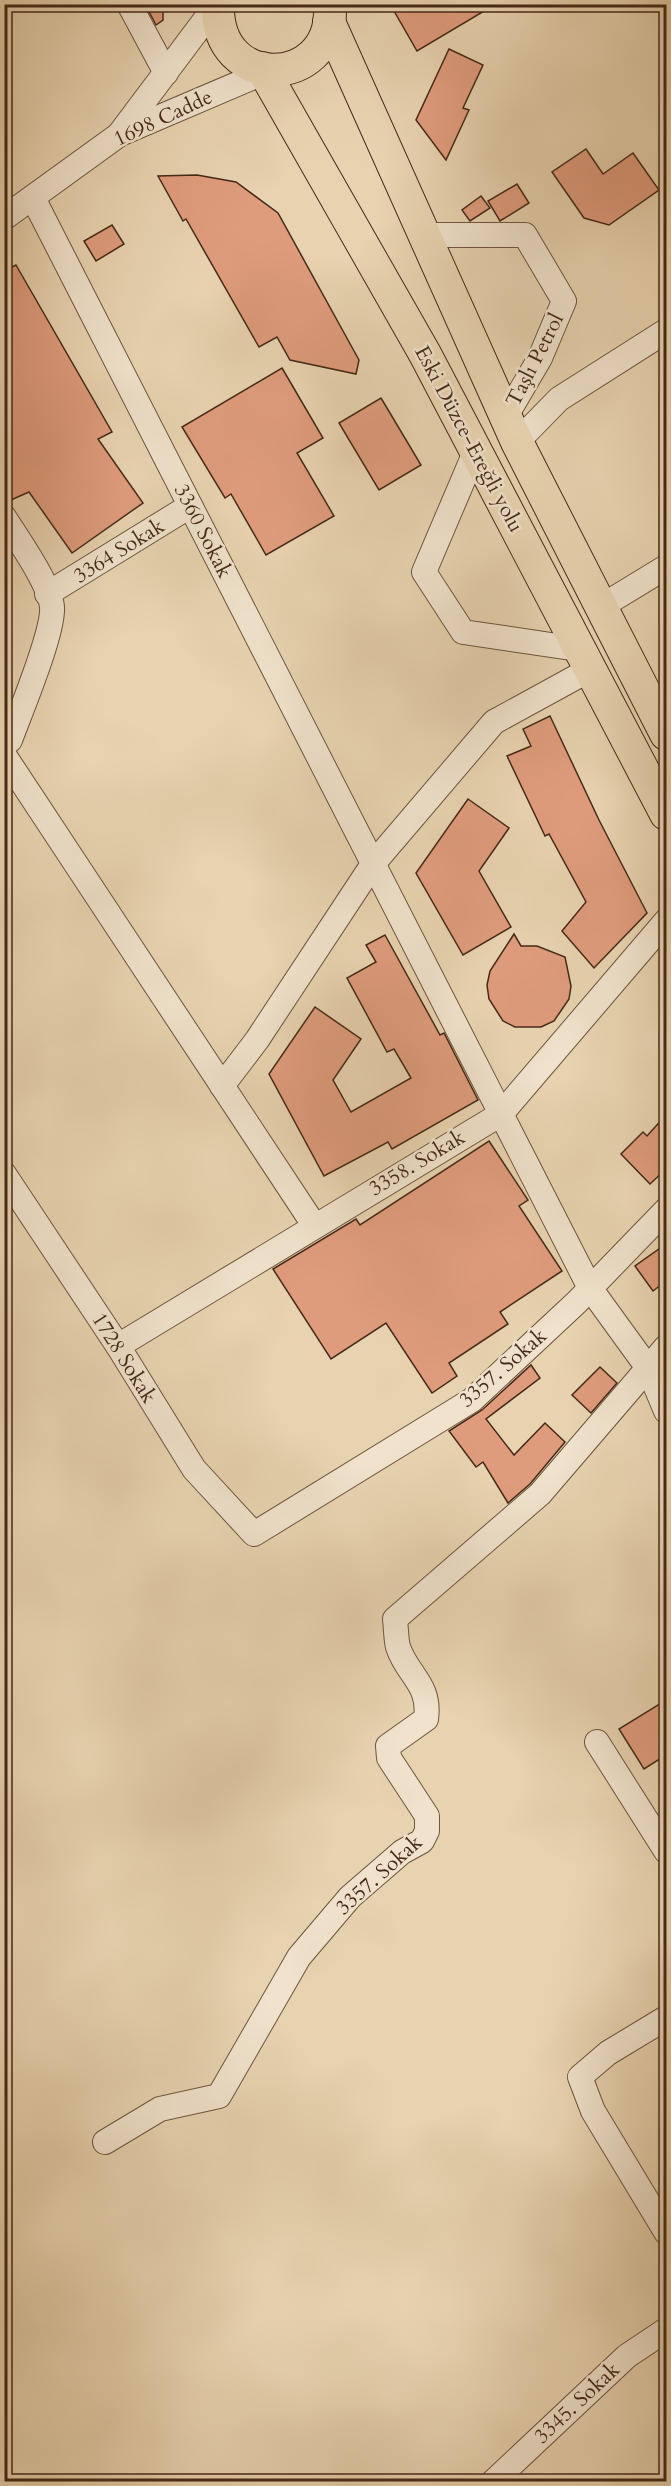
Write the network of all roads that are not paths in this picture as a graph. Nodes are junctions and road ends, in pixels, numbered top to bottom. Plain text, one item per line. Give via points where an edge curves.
1 (129, 4) edge
2 (218, 4) edge
3 (329, 13) edge
4 (265, 70) junction
5 (166, 73) junction
6 (120, 134) junction
7 (33, 198) junction
8 (4, 218) edge
9 (424, 235) junction
10 (666, 331) edge
11 (511, 429) junction
12 (476, 450) junction
13 (190, 506) junction
14 (4, 517) edge
15 (666, 567) edge
16 (47, 594) junction
17 (602, 606) junction
18 (584, 660) junction
19 (666, 734) edge
20 (4, 745) edge
21 (4, 755) edge
22 (666, 814) edge
23 (373, 864) junction
24 (666, 921) edge
25 (222, 1086) junction
26 (501, 1114) junction
27 (4, 1174) edge
28 (666, 1210) edge
29 (314, 1225) junction
30 (590, 1287) junction
31 (118, 1346) junction
32 (666, 1347) edge
33 (648, 1368) junction
34 (666, 1411) edge
35 (254, 1534) joint
36 (597, 1742) dead end
37 (666, 1851) edge
38 (666, 2018) edge
39 (105, 2142) dead end
40 (666, 2232) edge
41 (666, 2330) edge
42 (493, 2481) edge

1 - 5 street
2 - 4 main road via 223,40 235,56
2 - 5 street, 1698 Cadde
3 - 4 main road via 320,47 307,60 289,68
3 - 9 main road, Eski Düzce-Ereğli yolu
4 - 6 street, 1698 Cadde
4 - 12 main road, Eski Düzce-Ereğli yolu
5 - 6 street, 1698 Cadde
6 - 7 street, 1698 Cadde
7 - 8 street, 1698 Cadde
7 - 13 street, 3360 Sokak
9 - 11 main road, Eski Düzce-Ereğli yolu
9 - 11 street, Taşlı Petrol via 525,234 564,301
10 - 11 street
11 - 17 main road, Eski Düzce-Ereğli yolu
12 - 18 main road, Eski Düzce-Ereğli yolu
12 - 18 street via 424,572 463,632
13 - 16 street, 3364 Sokak
13 - 23 street, 3360 Sokak
14 - 16 street
15 - 17 street
16 - 20 street via 52,608 44,646 10,740
17 - 19 main road, Eski Düzce-Ereğli yolu
18 - 22 main road, Eski Düzce-Ereğli yolu
18 - 23 street via 494,722
21 - 25 street
23 - 25 street via 257,1040
23 - 26 street, 3360 Sokak
24 - 26 street, 3358. Sokak
25 - 29 street
26 - 29 street, 3358. Sokak
26 - 30 street, 3360 Sokak
27 - 31 street, 1728 Sokak
28 - 30 street, 3357. Sokak
29 - 31 street, 3358. Sokak
30 - 33 street, 3360 Sokak
30 - 35 street, 3357. Sokak via 472,1400
31 - 35 street, 1728 Sokak via 194,1469
32 - 33 street
33 - 34 street, 3360 Sokak
33 - 39 street, 3357. Sokak via 540,1494 395,1619 398,1647 425,1691 428,1707 426,1719 388,1746 389,1758 427,1816 422,1841 402,1852 350,1897 299,1957 219,2096 160,2109
36 - 37 street
38 - 40 street via 608,2054 580,2077 592,2111
41 - 42 street, 3345. Sokak via 627,2356

